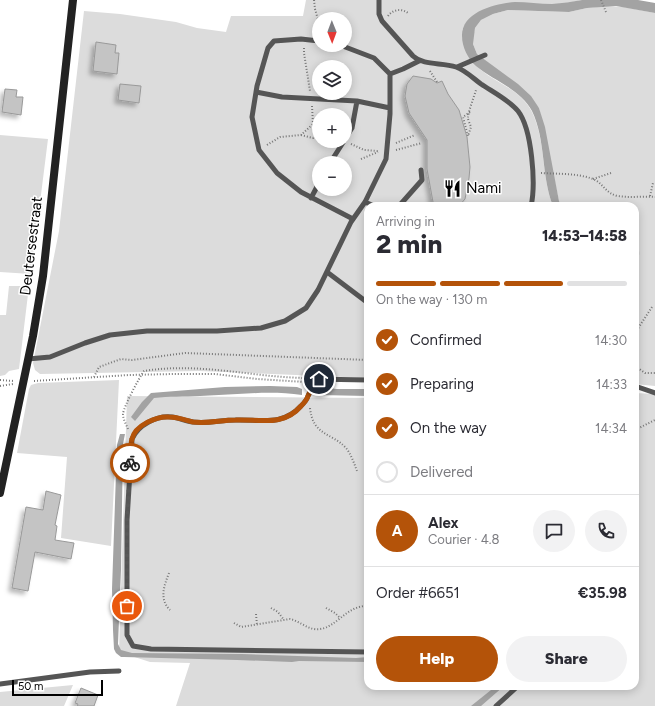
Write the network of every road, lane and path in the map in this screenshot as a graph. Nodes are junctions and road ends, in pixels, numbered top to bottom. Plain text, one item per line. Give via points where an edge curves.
1 (73, 0) edge
2 (314, 0) edge
3 (379, 0) edge
4 (601, 0) edge
5 (316, 12) edge
6 (606, 12) dead end
7 (409, 14) dead end
8 (389, 28) junction
9 (305, 39) junction
10 (312, 40) edge
11 (352, 50) edge
12 (485, 55) dead end
13 (419, 61) junction
14 (457, 67) junction
15 (390, 74) junction
16 (476, 80) junction
17 (256, 92) junction
18 (312, 98) joint
19 (342, 100) edge
20 (357, 101) junction
21 (390, 108) junction
22 (470, 112) junction
23 (312, 125) edge
24 (352, 128) edge
25 (301, 135) junction
26 (312, 138) edge
27 (259, 150) junction
28 (421, 170) dead end
29 (539, 172) dead end
30 (611, 173) dead end
31 (593, 179) junction
32 (653, 183) dead end
33 (650, 196) junction
34 (655, 197) edge
35 (311, 198) joint
36 (364, 202) joint
37 (402, 202) edge
38 (531, 202) edge
39 (353, 219) junction
40 (327, 272) junction
41 (364, 300) edge
42 (652, 307) dead end
43 (639, 327) edge
44 (28, 359) junction
45 (364, 360) edge
46 (639, 369) edge
47 (655, 373) edge
48 (141, 375) junction
49 (94, 378) junction
50 (0, 380) edge
51 (313, 380) junction
52 (364, 380) edge
53 (22, 382) junction
54 (0, 386) edge
55 (639, 388) edge
56 (655, 394) edge
57 (308, 397) junction
58 (655, 420) edge
59 (639, 428) edge
60 (132, 439) junction
61 (357, 470) dead end
62 (0, 494) edge
63 (169, 573) dead end
64 (364, 607) edge
65 (271, 608) dead end
66 (326, 608) dead end
67 (170, 610) dead end
68 (256, 614) dead end
69 (340, 618) junction
70 (284, 620) junction
71 (234, 623) dead end
72 (257, 625) junction
73 (364, 652) edge
74 (119, 671) dead end
75 (0, 684) edge
76 (515, 690) edge
77 (496, 706) edge

1 - 44 street, Deutersestraat via 43,276
2 - 5 path
3 - 8 lane via 379,14
4 - 6 path
7 - 8 path via 402,10 390,14 387,20
8 - 13 lane
9 - 10 lane
9 - 17 lane via 274,41 268,48
9 - 18 path via 304,53
11 - 15 lane via 374,58
12 - 14 lane
13 - 14 lane
13 - 15 lane
14 - 16 lane
15 - 21 lane
16 - 22 path
16 - 38 lane via 511,104 525,124 532,162
17 - 18 lane via 282,97
17 - 27 lane via 252,117
19 - 20 lane
20 - 21 lane
20 - 24 lane
21 - 36 lane via 386,159
22 - 22 path via 468,118 471,127 468,136 463,117
23 - 25 path
25 - 26 path
25 - 27 path via 280,137
27 - 35 lane via 276,173
28 - 37 lane via 422,180
29 - 31 path
30 - 31 path
31 - 33 path via 609,193 619,196
32 - 33 path
33 - 34 path
35 - 39 lane
36 - 39 lane
39 - 40 lane
40 - 41 lane
40 - 44 lane via 306,308 285,321 261,328 147,331 110,335 85,342 50,357
42 - 43 path
44 - 53 street, Deutersestraat
45 - 49 path via 185,353 132,360 121,359 99,367
46 - 47 path via 645,373
48 - 49 path
48 - 51 path via 215,374 257,379
48 - 51 path via 144,371 190,368
48 - 60 path via 124,412
49 - 53 path
50 - 53 path
51 - 52 lane
51 - 57 lane
53 - 54 path
53 - 62 street, Deutersestraat
55 - 56 lane
57 - 60 lane via 290,416 281,420 192,422 163,417 145,424 137,430
57 - 61 path via 310,414 316,427 348,450
58 - 59 path
60 - 73 lane via 127,520 127,635 133,646 151,649
63 - 67 path via 163,595
64 - 69 path
65 - 70 path
66 - 69 path
68 - 72 path
69 - 70 path via 319,630 296,621
70 - 72 path
71 - 72 path via 241,627
74 - 75 lane via 90,672
76 - 77 lane

